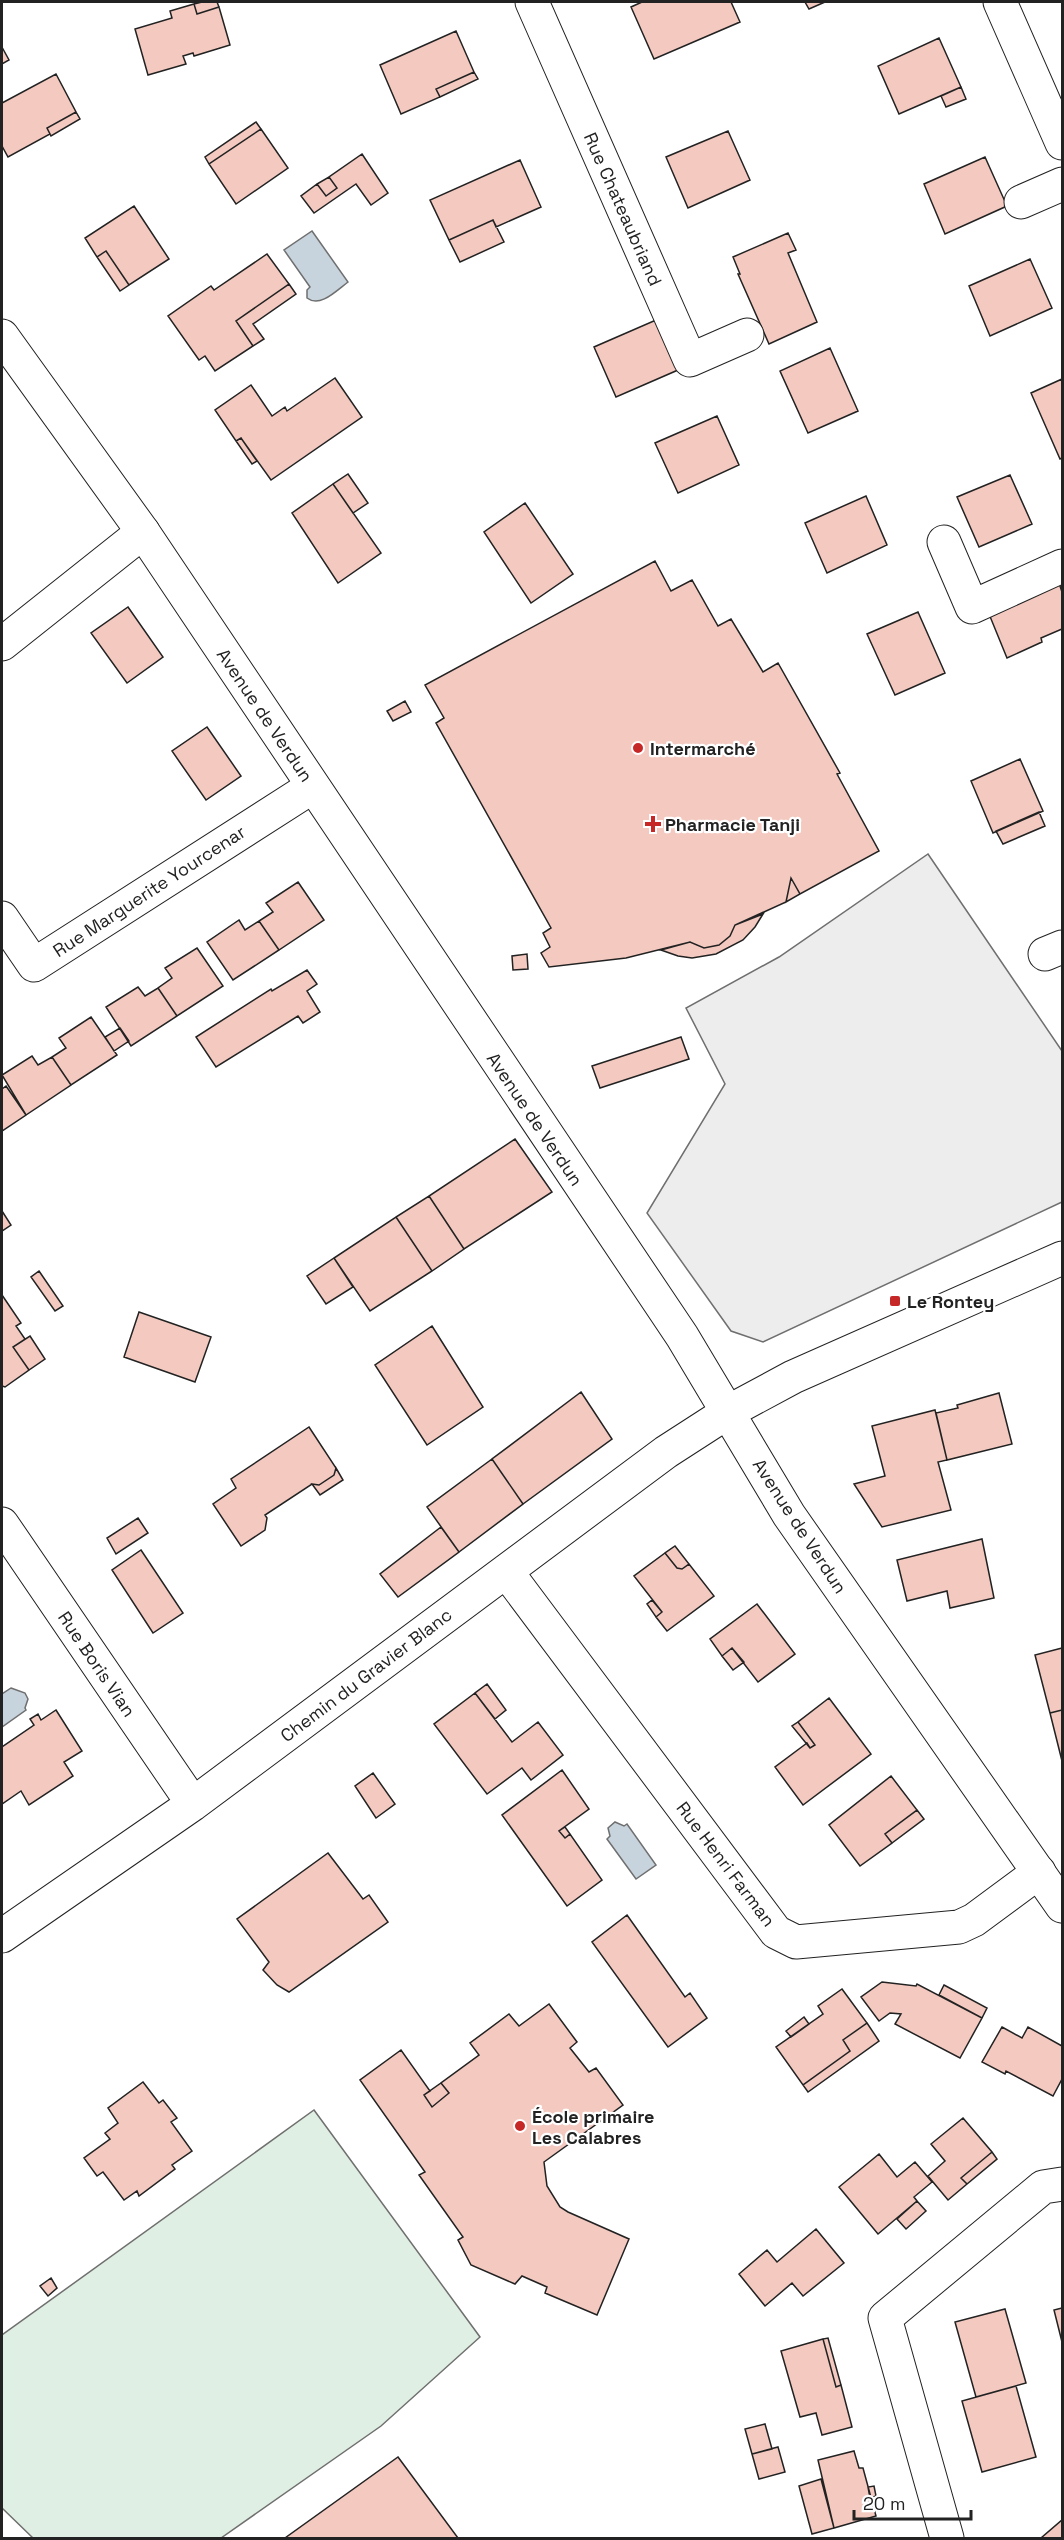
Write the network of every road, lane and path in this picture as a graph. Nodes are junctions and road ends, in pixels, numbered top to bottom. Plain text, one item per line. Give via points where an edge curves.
1 (532, 2) edge
2 (1000, 2) edge
3 (1062, 143) edge
4 (1062, 184) edge
5 (1021, 202) dead end
6 (747, 335) dead end
7 (2, 336) edge
8 (143, 532) junction
9 (944, 542) dead end
10 (1062, 567) edge
11 (2, 644) edge
12 (312, 787) junction
13 (2, 918) edge
14 (1062, 1258) edge
15 (728, 1412) junction
16 (2, 1524) edge
17 (506, 1571) junction
18 (193, 1804) junction
19 (1039, 1872) junction
20 (1062, 1906) edge
21 (2, 1936) edge
22 (1062, 2184) edge
23 (947, 2538) edge

1 - 6 street, Rue Chateaubriand via 690,360
2 - 3 street
4 - 5 street
7 - 8 street, Avenue de Verdun
8 - 11 street
8 - 12 street, Avenue de Verdun
9 - 10 street via 972,607
12 - 13 street, Rue Marguerite Yourcenar via 34,965
12 - 15 street, Avenue de Verdun via 682,1336
14 - 15 street, Chemin du Gravier Blanc via 805,1371
15 - 17 street, Chemin du Gravier Blanc via 666,1452
15 - 19 street, Avenue de Verdun via 789,1515
16 - 18 street, Rue Boris Vian
17 - 18 street, Chemin du Gravier Blanc
17 - 19 street, Rue Henri Farman via 776,1932 796,1942 959,1927
18 - 21 street, Chemin du Gravier Blanc
19 - 20 street, Avenue de Verdun
22 - 23 street via 1043,2187 885,2318

